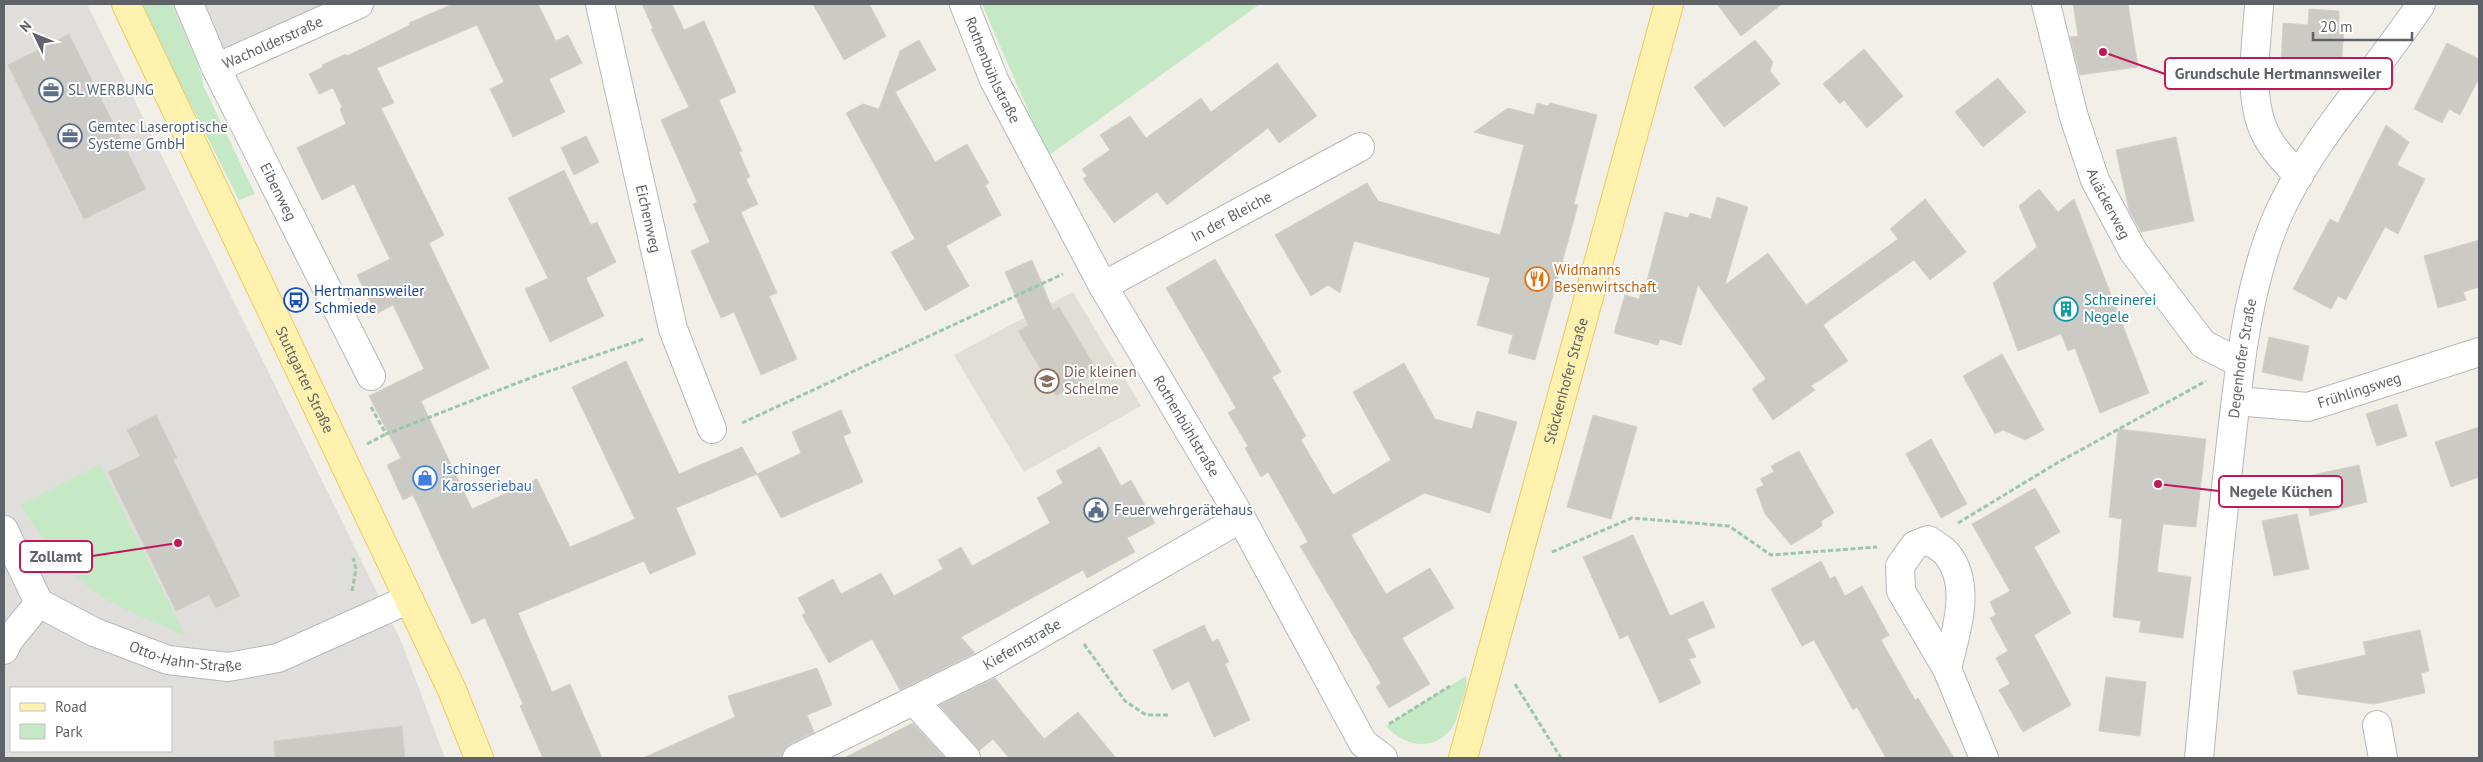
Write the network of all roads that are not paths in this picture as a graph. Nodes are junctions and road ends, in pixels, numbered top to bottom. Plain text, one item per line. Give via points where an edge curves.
1 (126, 4) edge
2 (189, 4) edge
3 (358, 4) edge
4 (600, 4) edge
5 (964, 4) edge
6 (1669, 4) edge
7 (2046, 4) edge
8 (2260, 4) edge
9 (2422, 4) edge
10 (216, 68) junction
11 (1360, 147) dead end
12 (2299, 176) junction
13 (1104, 286) junction
14 (2479, 352) edge
15 (2240, 363) junction
16 (371, 376) road end
17 (2236, 401) junction
18 (712, 429) road end
19 (1241, 518) junction
20 (4, 530) edge
21 (409, 599) junction
22 (39, 603) junction
23 (4, 650) edge
24 (1947, 670) dead end
25 (914, 702) junction
26 (2377, 724) dead end
27 (1373, 751) edge
28 (479, 758) edge
29 (797, 758) edge
30 (966, 758) edge
31 (1464, 758) edge
32 (1984, 758) edge
33 (2199, 758) edge
34 (2383, 758) edge

1 - 21 main road, Stuttgarter Straße
2 - 10 street, Eibenweg
3 - 10 street, Wacholderstraße
4 - 18 street, Eichenweg via 674,329
5 - 13 street, Rothenbühlstraße via 994,80
6 - 31 main road, Stöckenhofer Straße
7 - 15 street, Auäckerweg via 2074,117 2095,180 2133,251 2203,344
8 - 12 street via 2255,88 2262,126 2273,146
9 - 12 street, Degenhofer Straße
10 - 16 street, Eibenweg
11 - 13 street, In der Bleiche
12 - 15 street, Degenhofer Straße via 2278,214 2263,256
13 - 19 street, Rothenbühlstraße
14 - 17 street, Frühlingsweg via 2308,407
15 - 17 street, Degenhofer Straße
17 - 33 street, Degenhofer Straße
19 - 25 street, Kiefernstraße via 1070,618
19 - 27 street, Rothenbühlstraße
20 - 22 street
21 - 22 street, Otto-Hahn-Straße via 278,658 228,667 168,660 94,632
21 - 28 main road, Stuttgarter Straße via 452,690
22 - 23 street via 8,640
24 - 32 street
25 - 29 street, Kiefernstraße
25 - 30 street
26 - 34 street

